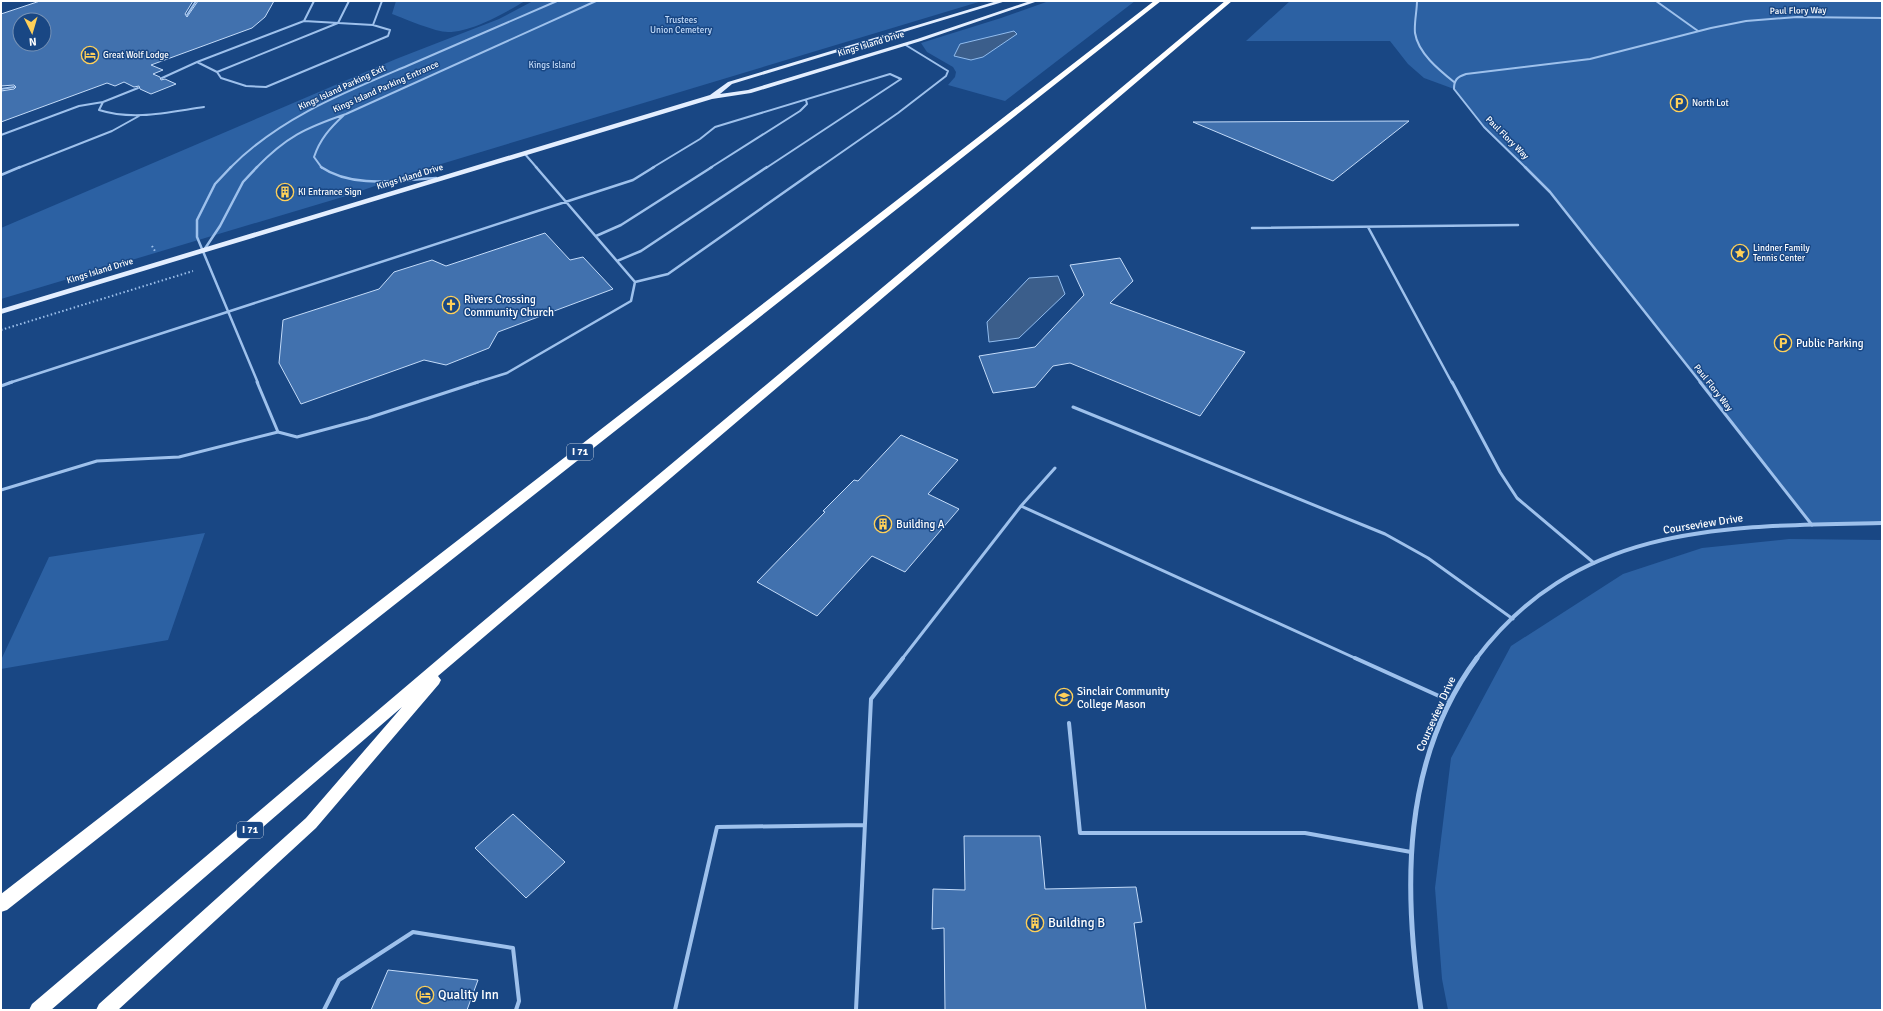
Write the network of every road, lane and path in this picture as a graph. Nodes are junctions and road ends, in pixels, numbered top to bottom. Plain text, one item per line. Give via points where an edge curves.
1 (196, 1) edge
2 (314, 1) edge
3 (349, 1) edge
4 (382, 1) edge
5 (557, 1) edge
6 (596, 1) edge
7 (1003, 1) edge
8 (1035, 1) edge
9 (1158, 1) edge
10 (1229, 1) edge
11 (1417, 1) edge
12 (1656, 1) edge
13 (187, 16) dead end
14 (1882, 18) edge
15 (304, 21) junction
16 (338, 23) junction
17 (373, 25) junction
18 (1698, 31) junction
19 (904, 44) junction
20 (197, 62) junction
21 (217, 72) junction
22 (162, 78) dead end
23 (1454, 82) junction
24 (14, 87) dead end
25 (138, 88) dead end
26 (1, 89) edge
27 (711, 97) junction
28 (806, 100) junction
29 (103, 102) junction
30 (204, 107) dead end
31 (346, 114) junction
32 (140, 115) junction
33 (1, 135) edge
34 (524, 153) junction
35 (1, 175) edge
36 (441, 178) junction
37 (566, 202) junction
38 (1518, 225) dead end
39 (1368, 227) junction
40 (1252, 228) dead end
41 (596, 236) junction
42 (204, 250) junction
43 (617, 260) junction
44 (167, 279) dead end
45 (635, 282) junction
46 (1, 312) edge
47 (227, 312) junction
48 (1, 330) edge
49 (1, 386) edge
50 (1073, 407) dead end
51 (278, 432) junction
52 (1055, 468) dead end
53 (1, 490) edge
54 (1021, 506) junction
55 (1882, 523) edge
56 (1812, 525) junction
57 (1594, 563) junction
58 (1513, 619) junction
59 (461, 648) junction
60 (1450, 701) junction
61 (1070, 723) dead end
62 (865, 825) junction
63 (1411, 852) junction
64 (1, 904) edge
65 (38, 1010) edge
66 (105, 1010) edge
67 (324, 1010) edge
68 (516, 1010) edge
69 (675, 1010) edge
70 (856, 1010) edge
71 (1421, 1010) edge

1 - 13 lane
2 - 15 lane
3 - 16 lane
4 - 17 lane
5 - 42 lane, Kings Island Parking Exit via 324,102 266,136 230,167 215,184 205,202 197,220 197,237
6 - 31 lane, Kings Island Parking Entrance
7 - 27 main road, Kings Island Drive via 730,83
8 - 19 main road, Kings Island Drive
9 - 64 highway, I 71
10 - 59 highway, I 71
11 - 23 lane via 1415,34 1419,44
12 - 18 lane
14 - 18 lane, Paul Flory Way via 1763,19
15 - 16 lane
15 - 20 lane
16 - 17 lane
16 - 21 lane
17 - 21 lane via 390,30 388,36 266,87 246,86 221,78
18 - 23 lane, Paul Flory Way via 1606,56 1466,74
19 - 27 main road, Kings Island Drive via 749,92
19 - 45 lane via 948,71 946,76 904,109 668,274
20 - 21 lane
20 - 22 lane
23 - 56 lane, Paul Flory Way via 1454,89 1484,128 1550,192
24 - 26 lane
25 - 29 lane
27 - 34 main road, Kings Island Drive
28 - 37 lane via 714,127 700,139 633,180
28 - 41 lane via 807,104 794,115 621,225
28 - 43 lane via 890,74 901,79 641,252
29 - 32 lane via 99,110 108,114
29 - 33 lane via 79,106
30 - 32 lane
31 - 36 lane via 325,132 317,144 314,157 321,168 338,176 362,181
31 - 42 lane, Kings Island Parking Entrance via 312,125 286,140 266,158 243,182
32 - 35 lane via 112,131
34 - 36 main road, Kings Island Drive
34 - 37 lane
36 - 42 main road, Kings Island Drive
37 - 41 lane
37 - 47 lane
38 - 39 lane
39 - 40 lane
39 - 57 lane via 1500,472 1517,498
41 - 43 lane
42 - 46 main road, Kings Island Drive
42 - 47 lane, Kings Island Parking Exit
43 - 45 lane
44 - 48 path
45 - 51 lane via 631,301 507,373 368,418 312,433 298,436
47 - 49 lane
47 - 51 lane, Kings Island Parking Exit
50 - 58 lane via 1385,534 1428,558
51 - 53 lane via 178,457 97,461
52 - 54 lane
54 - 60 lane
54 - 62 lane via 871,699
55 - 56 street, Courseview Drive
56 - 57 street, Courseview Drive via 1766,525 1715,530 1651,542
57 - 58 street, Courseview Drive via 1543,592
58 - 60 street, Courseview Drive via 1499,631 1470,666
59 - 65 highway, I 71
59 - 66 highway via 311,823
60 - 63 street, Courseview Drive via 1428,754 1412,829
61 - 63 lane via 1080,832 1305,833
62 - 69 lane via 718,827
62 - 70 lane
63 - 71 street, Courseview Drive via 1409,894
67 - 68 lane via 339,980 413,932 513,948 519,1001

